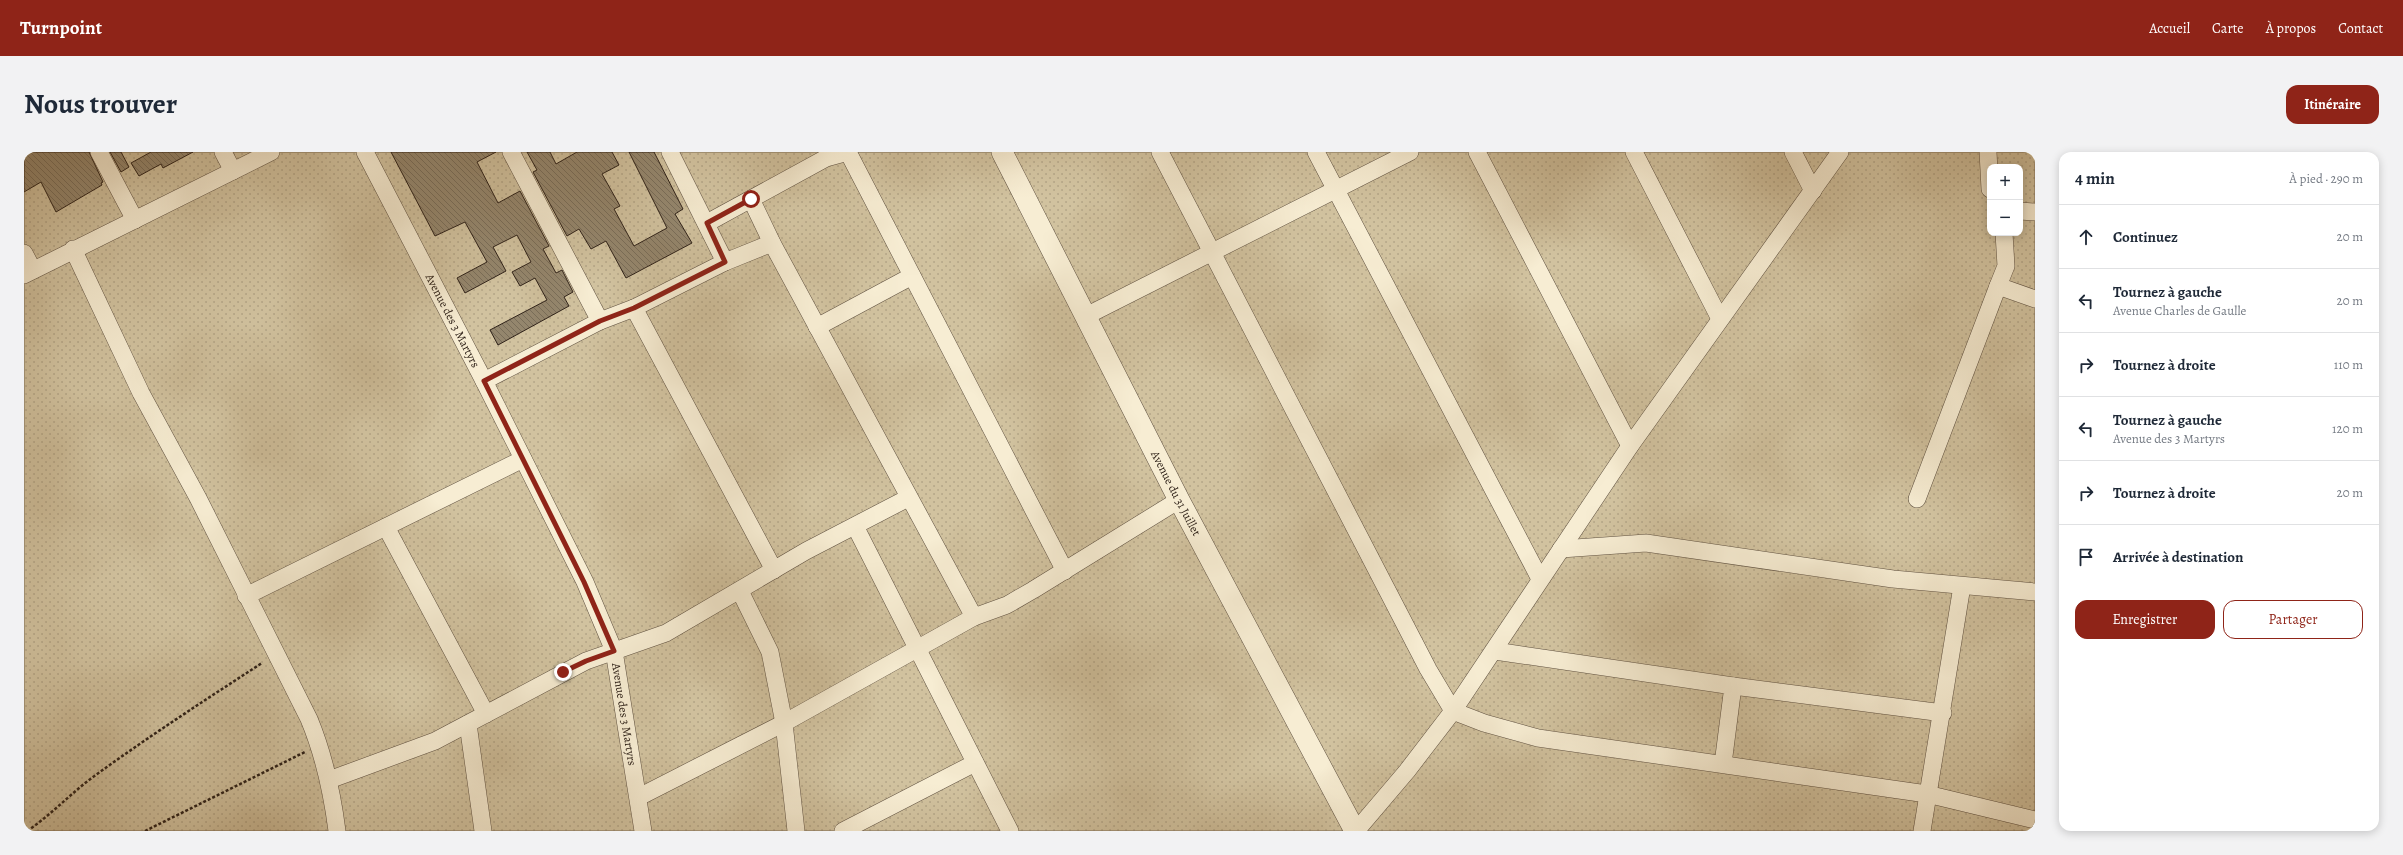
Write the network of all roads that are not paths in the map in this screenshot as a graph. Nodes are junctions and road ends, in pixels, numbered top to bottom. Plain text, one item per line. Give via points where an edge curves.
1 (99, 152) edge
2 (223, 152) edge
3 (271, 152) edge
4 (365, 152) edge
5 (511, 152) edge
6 (670, 152) edge
7 (848, 152) edge
8 (1002, 152) edge
9 (1160, 152) edge
10 (1316, 152) edge
11 (1410, 152) edge
12 (1477, 152) edge
13 (1634, 152) edge
14 (1792, 152) edge
15 (1840, 152) edge
16 (1988, 152) edge
17 (824, 155) edge
18 (1989, 164) edge
19 (233, 171) junction
20 (1335, 190) junction
21 (1813, 191) junction
22 (751, 199) junction
23 (2023, 211) edge
24 (2035, 212) edge
25 (135, 220) junction
26 (707, 223) junction
27 (2004, 236) edge
28 (772, 243) junction
29 (73, 249) junction
30 (1213, 251) junction
31 (24, 253) edge
32 (725, 262) junction
33 (29, 272) edge
34 (912, 276) junction
35 (1998, 286) junction
36 (2035, 299) edge
37 (634, 308) junction
38 (1086, 316) junction
39 (1720, 319) junction
40 (600, 321) junction
41 (817, 327) junction
42 (484, 381) junction
43 (1630, 446) junction
44 (523, 459) junction
45 (908, 498) junction
46 (1917, 499) dead end
47 (1179, 500) junction
48 (855, 526) junction
49 (386, 528) junction
50 (1561, 549) junction
51 (774, 570) junction
52 (1065, 571) junction
53 (1540, 578) junction
54 (1962, 586) junction
55 (740, 591) junction
56 (2035, 592) edge
57 (246, 596) junction
58 (974, 616) junction
59 (917, 650) junction
60 (614, 651) junction
61 (1495, 651) junction
62 (1733, 686) junction
63 (1453, 711) junction
64 (1943, 713) junction
65 (486, 714) junction
66 (784, 723) junction
67 (468, 724) junction
68 (975, 763) junction
69 (1722, 764) junction
70 (329, 780) junction
71 (1927, 794) junction
72 (639, 797) junction
73 (2035, 820) edge
74 (336, 831) edge
75 (483, 831) edge
76 (643, 831) edge
77 (796, 831) edge
78 (843, 831) edge
79 (1010, 831) edge
80 (1356, 831) edge
81 (1922, 831) edge

1 - 25 street
2 - 19 street
3 - 19 street
4 - 42 street, Avenue des 3 Martyrs
5 - 40 street
6 - 26 street
7 - 17 street
7 - 34 street
8 - 38 street, Avenue du 31 Juillet
9 - 30 street
10 - 20 street
11 - 20 street
12 - 43 street
13 - 39 street
14 - 21 street
15 - 21 street
16 - 18 street
17 - 22 street
19 - 25 street
20 - 30 street
20 - 53 street
21 - 39 street
22 - 26 street
22 - 28 street
23 - 24 street
25 - 29 street
26 - 32 street
27 - 35 street via 2006,266
28 - 32 street
28 - 41 street
29 - 33 street
29 - 57 street via 141,393 198,498
30 - 38 street
30 - 63 street via 1428,669
31 - 33 street
32 - 37 street
34 - 41 street
34 - 52 street
35 - 36 street
35 - 46 street
37 - 40 street
37 - 51 street
38 - 47 street, Avenue du 31 Juillet
39 - 43 street
40 - 42 street
41 - 45 street
42 - 44 street, Avenue des 3 Martyrs
43 - 50 street
44 - 49 street
44 - 60 street, Avenue des 3 Martyrs via 584,582
45 - 48 street
45 - 58 street
47 - 52 street
47 - 80 street, Avenue du 31 Juillet
48 - 51 street
48 - 59 street
49 - 57 street
49 - 65 street
50 - 53 street
50 - 54 street via 1646,543 1819,569
51 - 55 street
52 - 58 street via 1007,605
53 - 61 street
54 - 56 street
54 - 64 street
55 - 60 street via 666,633
55 - 66 street via 770,652
57 - 70 street via 277,653 320,745
58 - 59 street
59 - 66 street
59 - 68 street
60 - 65 street via 586,661
60 - 72 street, Avenue des 3 Martyrs
61 - 62 street
61 - 63 street
62 - 64 street
62 - 69 street
63 - 69 street via 1484,723 1538,738
63 - 80 street
64 - 71 street
65 - 67 street
66 - 72 street
66 - 77 street
67 - 70 street via 435,741
67 - 75 street
68 - 78 street
68 - 79 street
69 - 71 street
70 - 74 street
71 - 73 street
71 - 81 street
72 - 76 street, Avenue des 3 Martyrs

